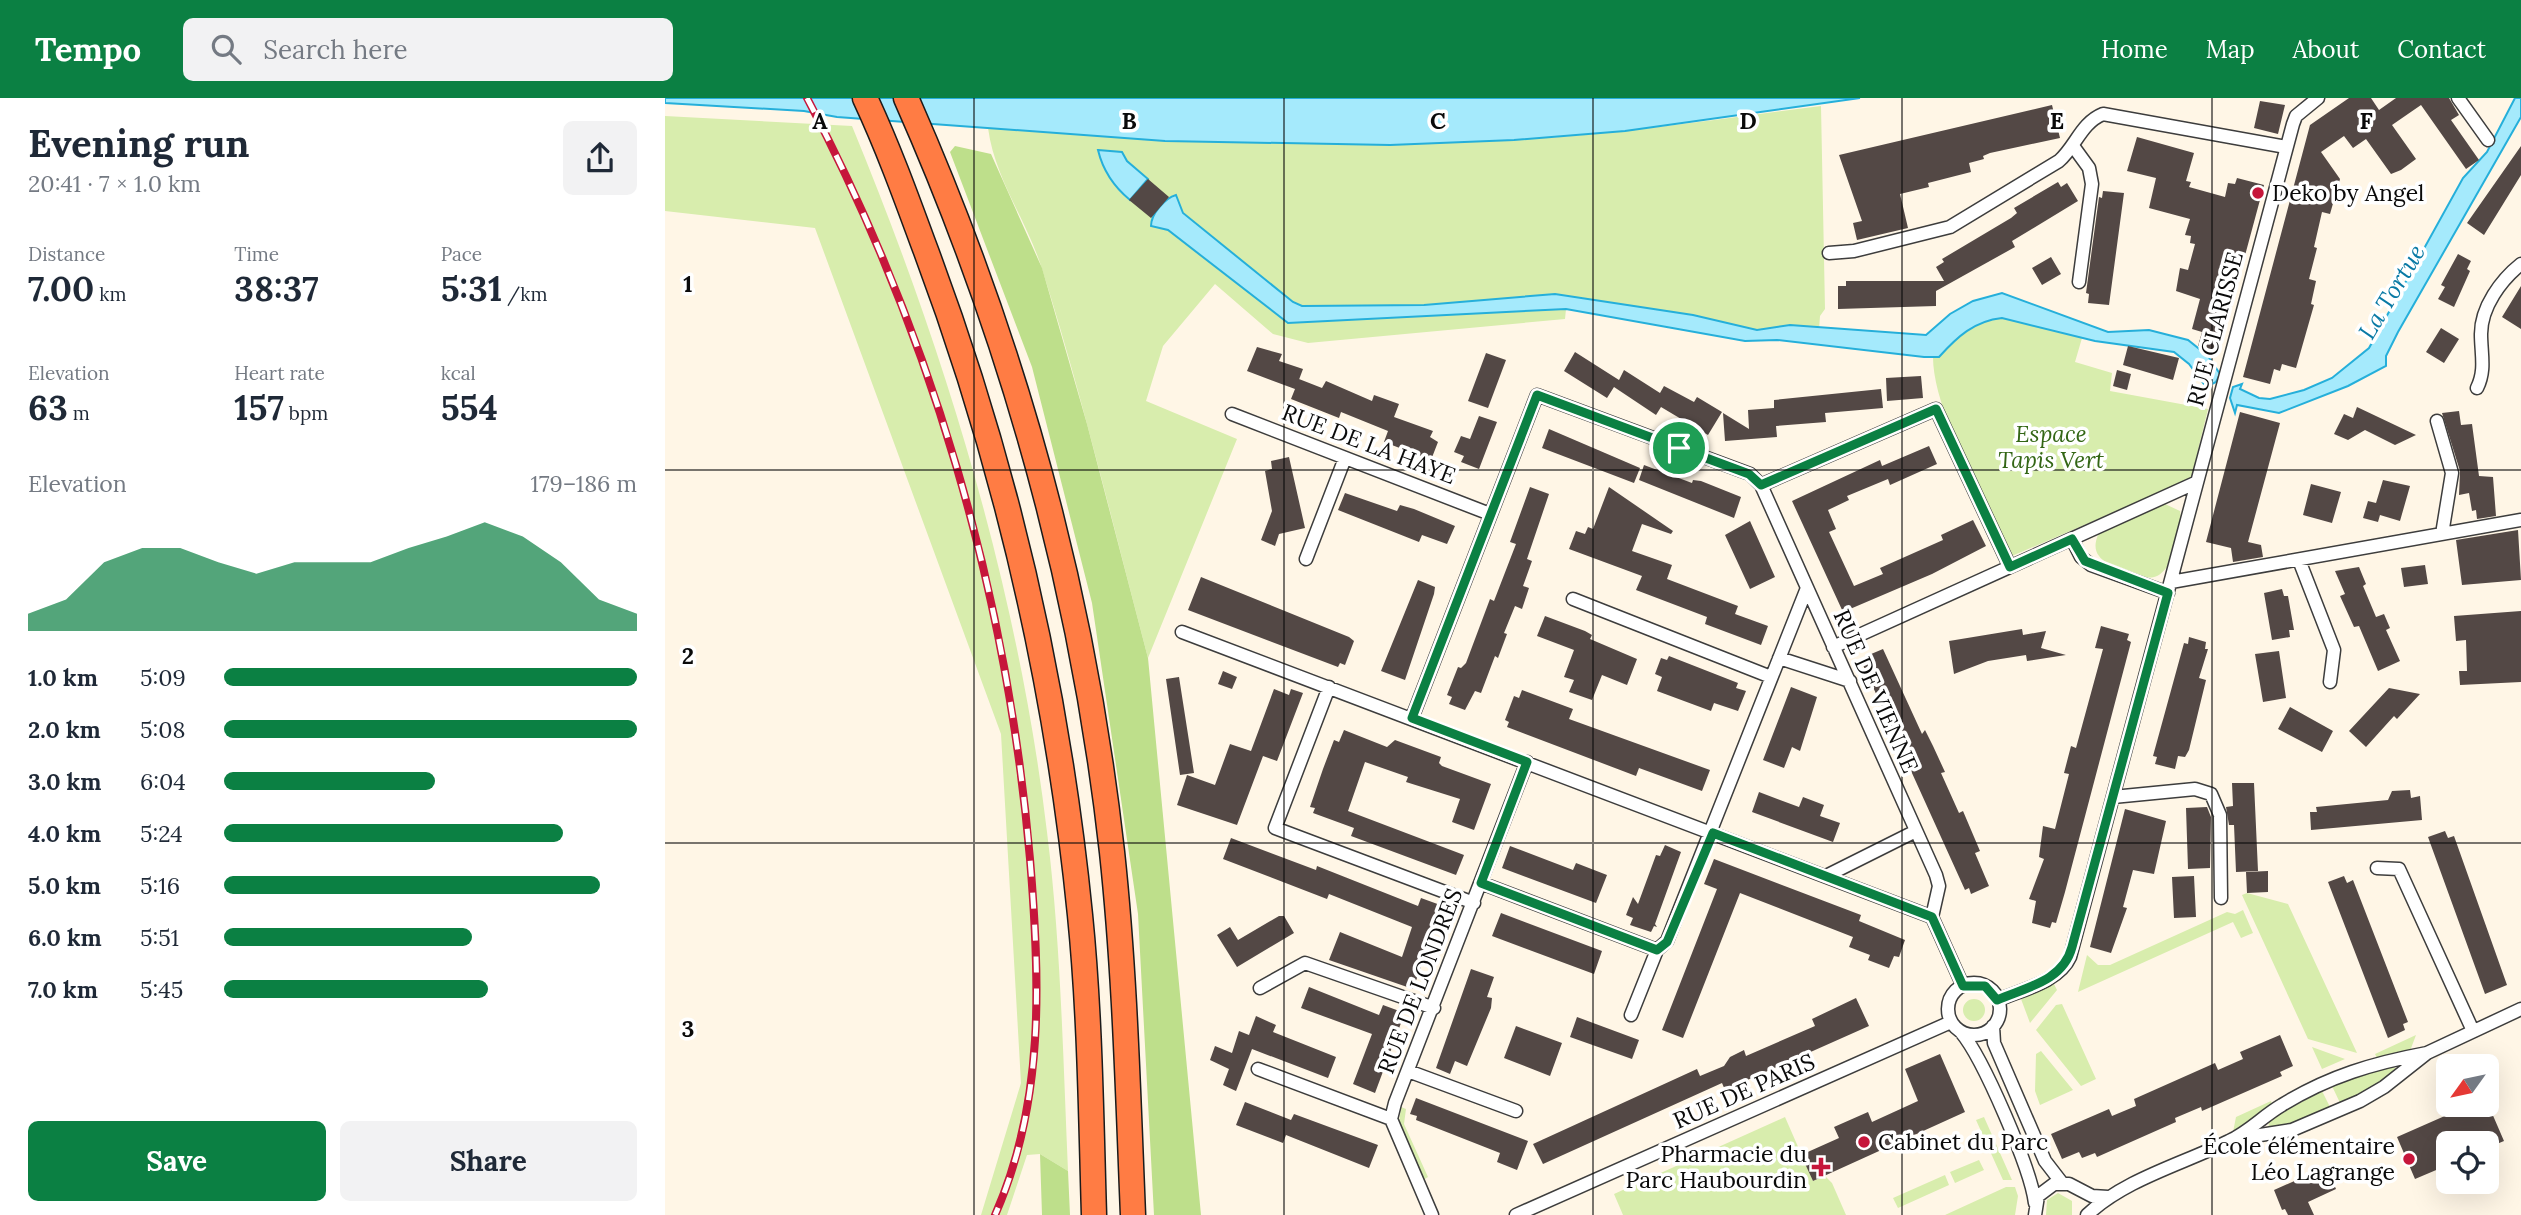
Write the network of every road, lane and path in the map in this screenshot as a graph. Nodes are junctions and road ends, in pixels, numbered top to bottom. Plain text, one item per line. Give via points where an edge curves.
1 (865, 98) edge
2 (906, 98) edge
3 (2318, 98) edge
4 (2458, 98) edge
5 (2488, 140) dead end
6 (2073, 146) junction
7 (2286, 147) junction
8 (1829, 253) dead end
9 (2521, 264) edge
10 (2079, 282) dead end
11 (2477, 388) dead end
12 (1232, 414) dead end
13 (2437, 421) dead end
14 (1345, 458) junction
15 (2195, 483) junction
16 (1761, 485) junction
17 (1490, 514) junction
18 (2521, 520) edge
19 (2442, 534) junction
20 (2072, 539) junction
21 (1305, 559) dead end
22 (2299, 560) junction
23 (2010, 567) junction
24 (1807, 588) junction
25 (2169, 588) junction
26 (1573, 599) dead end
27 (1182, 632) dead end
28 (1833, 647) junction
29 (1779, 658) junction
30 (1771, 677) junction
31 (1850, 681) junction
32 (2330, 682) dead end
33 (1329, 687) junction
34 (1412, 718) junction
35 (1527, 762) junction
36 (2113, 797) junction
37 (1916, 831) junction
38 (1713, 833) junction
39 (2377, 868) dead end
40 (1826, 876) junction
41 (1481, 883) junction
42 (2221, 898) dead end
43 (1473, 904) junction
44 (1932, 917) junction
45 (1657, 950) junction
46 (1963, 986) junction
47 (1260, 988) dead end
48 (1997, 1000) junction
49 (1434, 1008) junction
50 (2521, 1009) edge
51 (1631, 1015) dead end
52 (1951, 1022) junction
53 (1993, 1026) junction
54 (2473, 1031) junction
55 (1961, 1032) junction
56 (2427, 1053) junction
57 (1258, 1069) dead end
58 (1408, 1071) junction
59 (1516, 1111) dead end
60 (1391, 1119) junction
61 (2230, 1141) junction
62 (2062, 1183) junction
63 (2080, 1192) junction
64 (2108, 1197) junction
65 (2035, 1209) edge
66 (1094, 1215) edge
67 (1133, 1215) edge
68 (1432, 1215) edge
69 (1515, 1215) edge
70 (2086, 1215) edge

1 - 66 highway via 978,399 1041,644 1081,919
2 - 67 highway via 1009,370 1051,516 1080,646 1117,903
3 - 7 street, RUE CLARISSE via 2297,116
4 - 5 street
6 - 7 street via 2087,123 2111,113
6 - 8 street via 2047,169 1950,227
6 - 10 street via 2089,168 2092,184
7 - 15 street, RUE CLARISSE
9 - 11 street via 2500,287 2483,319 2484,375
12 - 14 street, RUE DE LA HAYE
13 - 19 street via 2452,473
14 - 17 street, RUE DE LA HAYE
14 - 21 street
15 - 20 street
15 - 25 street, RUE CLARISSE
16 - 17 street via 1749,474 1537,395
16 - 23 street via 1936,409
16 - 24 street, RUE DE VIENNE
17 - 34 street
18 - 19 street
19 - 22 street
20 - 23 street
20 - 25 street via 2085,561
22 - 25 street
22 - 32 street via 2334,650
23 - 28 street
24 - 28 street, RUE DE VIENNE
24 - 29 street
25 - 36 street, RUE CLARISSE
26 - 30 street
27 - 33 street
28 - 31 street, RUE DE VIENNE
29 - 30 street
29 - 31 street
30 - 38 street
31 - 37 street, RUE DE VIENNE
33 - 34 street
33 - 43 street via 1275,828
34 - 35 street
35 - 38 street
35 - 41 street, RUE DE LONDRES
36 - 42 street via 2195,789 2211,794 2220,815
36 - 48 street, RUE CLARISSE via 2067,963 2051,977
37 - 40 street
37 - 44 street, RUE DE VIENNE via 1939,886
38 - 40 street
38 - 45 street via 1667,942
39 - 54 street via 2399,869
40 - 44 street
41 - 43 street, RUE DE LONDRES
41 - 45 street
43 - 49 street, RUE DE LONDRES
44 - 46 street
45 - 51 street
46 - 48 street via 1985,986
46 - 52 street via 1950,999
47 - 49 street via 1305,963
48 - 53 street via 1999,1014
49 - 58 street, RUE DE LONDRES
50 - 54 street
52 - 55 street
52 - 69 street, RUE DE PARIS
53 - 55 street via 1979,1035
53 - 62 street via 1994,1043 2045,1161
54 - 56 street
55 - 65 street via 1976,1054 2030,1177
56 - 61 street via 2357,1068 2284,1103
56 - 61 street via 2377,1092 2308,1125
57 - 60 street
58 - 59 street
58 - 60 street, RUE DE LONDRES
60 - 68 street
61 - 64 street
62 - 63 street
62 - 65 street via 2043,1189
63 - 64 street
63 - 70 street
64 - 70 street

